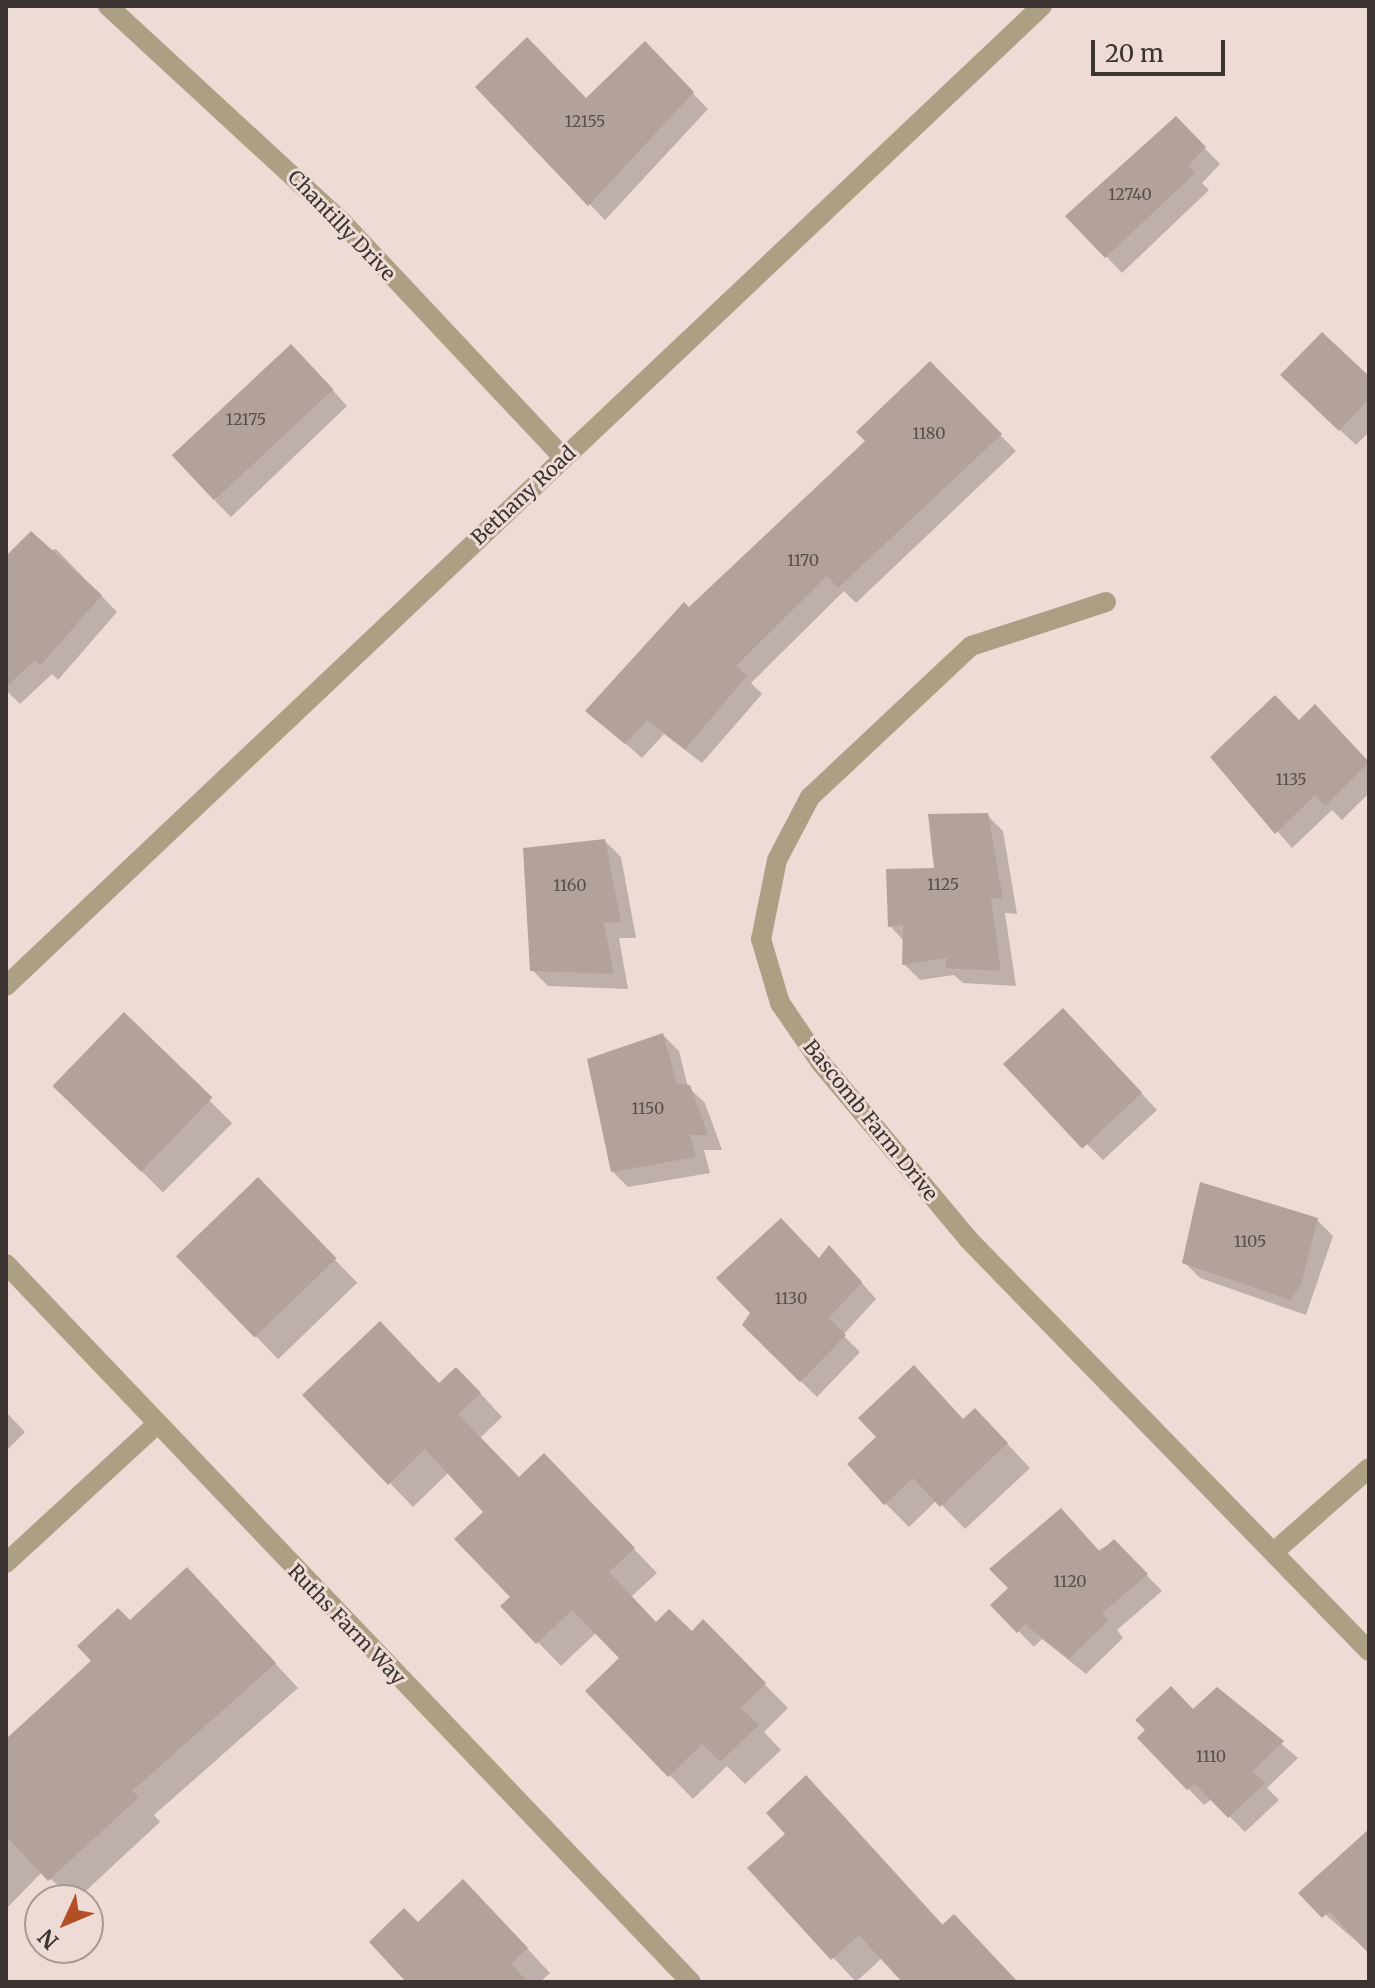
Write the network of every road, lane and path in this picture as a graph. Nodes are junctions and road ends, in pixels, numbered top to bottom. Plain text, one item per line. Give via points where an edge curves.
1 (108, 6) edge
2 (1042, 6) edge
3 (563, 457) junction
4 (1106, 602) dead end
5 (6, 986) edge
6 (6, 1264) edge
7 (156, 1425) junction
8 (1369, 1468) edge
9 (1275, 1551) junction
10 (6, 1563) edge
11 (1369, 1651) edge
12 (678, 1978) edge

1 - 3 street, Chantilly Drive via 343,223
2 - 3 street, Bethany Road
3 - 5 street, Bethany Road
4 - 9 street, Bascomb Farm Drive via 971,646 810,797 777,860 761,939 780,1003 821,1063 968,1239
6 - 7 street, Ruths Farm Way
7 - 10 street
7 - 12 street, Ruths Farm Way
8 - 9 street
9 - 11 street, Bascomb Farm Drive

